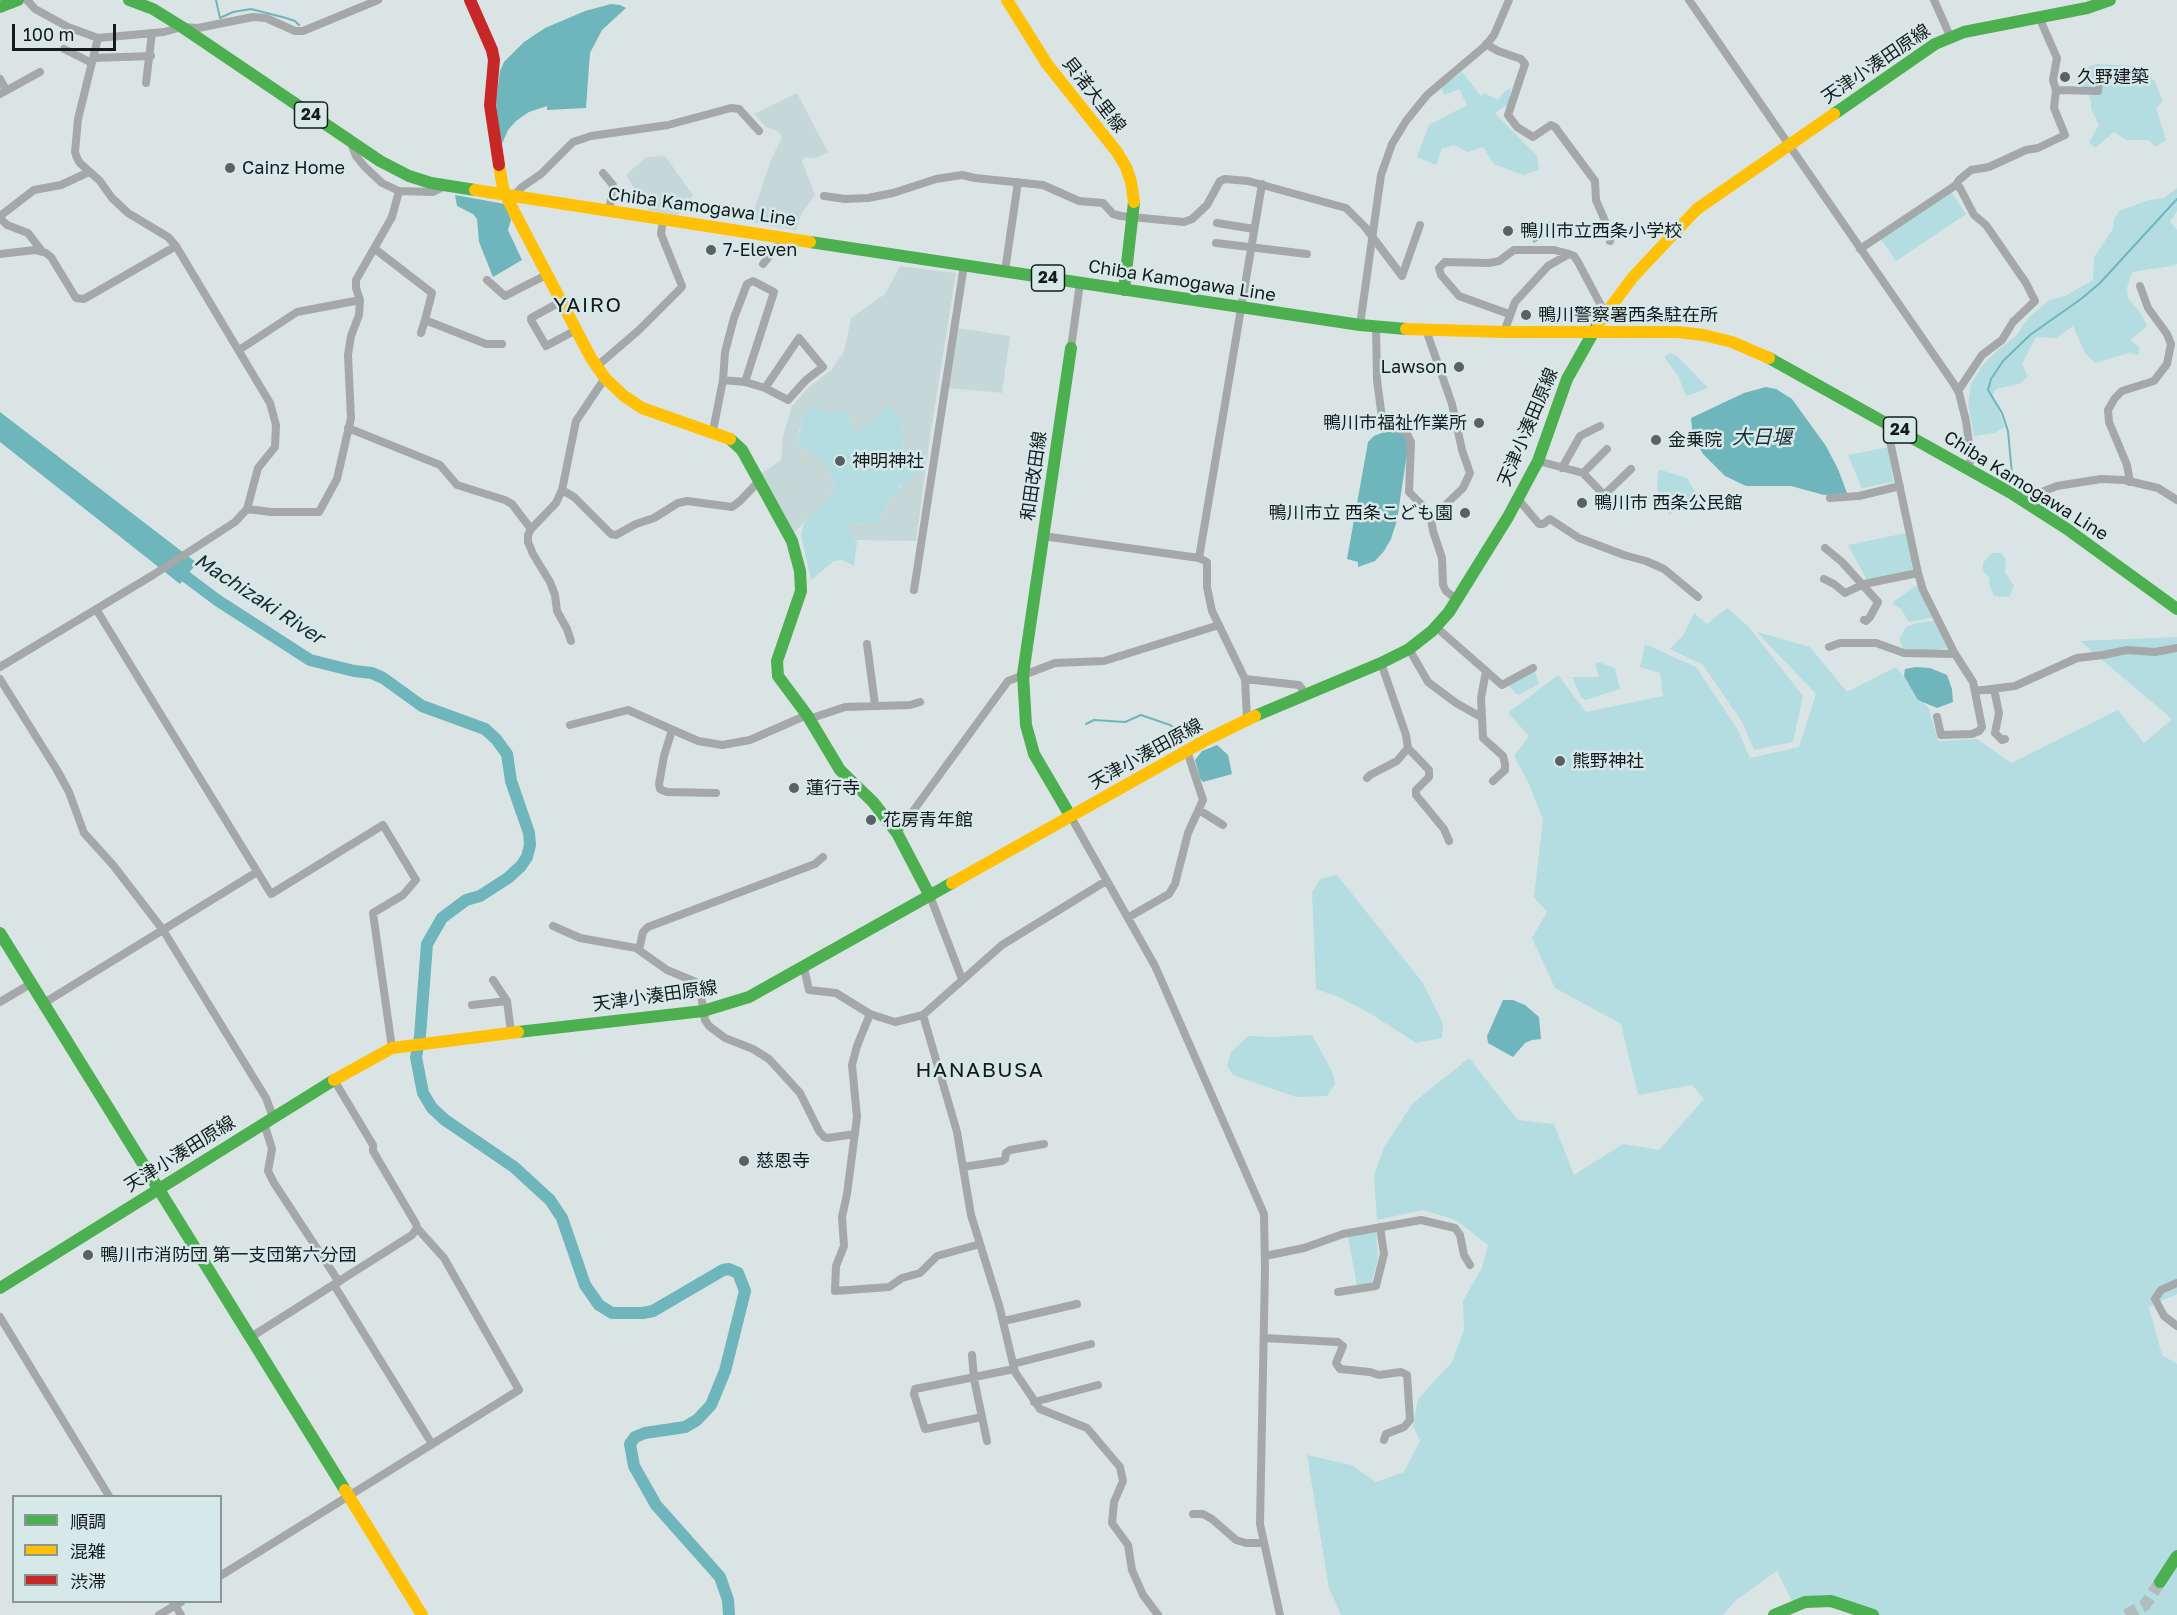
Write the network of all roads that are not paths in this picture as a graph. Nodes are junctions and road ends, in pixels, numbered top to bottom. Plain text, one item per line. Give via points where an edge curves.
1 (18, 0) edge
2 (27, 0) edge
3 (129, 0) edge
4 (378, 0) edge
5 (470, 0) edge
6 (1007, 0) edge
7 (1509, 0) edge
8 (1689, 0) edge
9 (1934, 0) edge
10 (2110, 0) edge
11 (0, 7) edge
12 (2039, 17) junction
13 (182, 27) junction
14 (152, 33) junction
15 (1950, 36) junction
16 (98, 38) junction
17 (1486, 44) junction
18 (64, 50) dead end
19 (151, 56) junction
20 (93, 61) junction
21 (40, 72) dead end
22 (0, 79) edge
23 (146, 83) dead end
24 (2099, 83) dead end
25 (2056, 90) junction
26 (3, 92) edge
27 (759, 131) dead end
28 (351, 143) junction
29 (1789, 143) junction
30 (89, 172) junction
31 (603, 173) dead end
32 (1018, 182) junction
33 (1262, 184) junction
34 (1956, 185) junction
35 (446, 186) junction
36 (399, 191) junction
37 (510, 196) junction
38 (824, 196) dead end
39 (609, 212) junction
40 (0, 217) edge
41 (1132, 218) junction
42 (663, 220) junction
43 (1217, 223) dead end
44 (1420, 225) dead end
45 (1254, 229) junction
46 (1372, 235) junction
47 (784, 238) junction
48 (1610, 241) dead end
49 (1216, 243) dead end
50 (176, 246) junction
51 (1251, 248) junction
52 (375, 249) junction
53 (1860, 249) junction
54 (41, 250) junction
55 (0, 254) edge
56 (1307, 254) dead end
57 (1569, 254) junction
58 (763, 264) dead end
59 (964, 265) junction
60 (1005, 271) junction
61 (548, 274) junction
62 (487, 280) dead end
63 (1080, 283) junction
64 (2140, 286) dead end
65 (1124, 290) junction
66 (360, 300) junction
67 (562, 301) junction
68 (1242, 308) junction
69 (1605, 313) junction
70 (1509, 314) junction
71 (425, 320) junction
72 (1360, 325) junction
73 (1376, 327) junction
74 (576, 330) junction
75 (1426, 330) junction
76 (1593, 331) junction
77 (1504, 332) junction
78 (421, 333) dead end
79 (502, 344) dead end
80 (1071, 348) joint
81 (239, 350) junction
82 (596, 367) junction
83 (605, 378) junction
84 (723, 380) junction
85 (745, 382) junction
86 (765, 388) junction
87 (1958, 392) junction
88 (1600, 426) dead end
89 (348, 428) junction
90 (1896, 428) junction
91 (713, 431) junction
92 (1607, 449) dead end
93 (1538, 460) junction
94 (1562, 468) junction
95 (1631, 469) dead end
96 (1968, 469) junction
97 (1583, 473) junction
98 (759, 480) junction
99 (2130, 482) junction
100 (1900, 486) junction
101 (562, 490) junction
102 (2177, 491) edge
103 (2167, 493) junction
104 (1830, 498) dead end
105 (1518, 499) junction
106 (2021, 500) junction
107 (2177, 500) edge
108 (247, 508) junction
109 (1432, 518) junction
110 (531, 529) junction
111 (1043, 536) junction
112 (1825, 548) dead end
113 (1199, 558) junction
114 (1918, 573) junction
115 (1824, 579) dead end
116 (1864, 584) junction
117 (914, 590) dead end
118 (1698, 597) dead end
119 (1457, 600) junction
120 (96, 609) junction
121 (2177, 609) edge
122 (1864, 620) dead end
123 (1219, 625) junction
124 (1436, 627) junction
125 (571, 641) dead end
126 (867, 644) dead end
127 (1829, 647) dead end
128 (2177, 648) edge
129 (1409, 649) junction
130 (1955, 654) junction
131 (1381, 663) junction
132 (0, 667) edge
133 (1533, 668) dead end
134 (1486, 671) junction
135 (1023, 674) junction
136 (0, 679) edge
137 (1245, 679) junction
138 (1994, 689) junction
139 (1975, 691) junction
140 (1306, 693) junction
141 (920, 702) dead end
142 (875, 705) junction
143 (808, 717) junction
144 (1481, 717) junction
145 (1938, 717) dead end
146 (1247, 720) junction
147 (570, 725) dead end
148 (672, 730) junction
149 (2005, 738) dead end
150 (1408, 748) junction
151 (1187, 751) junction
152 (1367, 778) dead end
153 (1493, 781) dead end
154 (716, 794) dead end
155 (1199, 810) junction
156 (1071, 817) junction
157 (1223, 825) dead end
158 (897, 833) junction
159 (1449, 841) dead end
160 (823, 858) dead end
161 (257, 872) junction
162 (1106, 881) junction
163 (930, 896) junction
164 (1129, 917) junction
165 (553, 926) dead end
166 (163, 930) junction
167 (0, 933) edge
168 (639, 950) junction
169 (804, 968) junction
170 (493, 980) dead end
171 (962, 980) junction
172 (32, 983) junction
173 (507, 1001) junction
174 (0, 1002) edge
175 (44, 1003) junction
176 (472, 1005) dead end
177 (703, 1011) junction
178 (870, 1014) junction
179 (923, 1014) junction
180 (511, 1032) junction
181 (392, 1048) junction
182 (334, 1080) junction
183 (268, 1120) junction
184 (855, 1134) junction
185 (1044, 1144) dead end
186 (963, 1167) junction
187 (159, 1187) junction
188 (1380, 1227) junction
189 (417, 1228) junction
190 (980, 1244) junction
191 (1265, 1256) junction
192 (1470, 1265) dead end
193 (337, 1283) junction
194 (2177, 1283) edge
195 (0, 1288) edge
196 (1338, 1292) dead end
197 (1077, 1304) dead end
198 (0, 1317) edge
199 (1004, 1321) junction
200 (2177, 1326) edge
201 (250, 1337) junction
202 (1264, 1338) junction
203 (1091, 1344) dead end
204 (972, 1354) dead end
205 (1014, 1366) junction
206 (974, 1377) junction
207 (1098, 1385) dead end
208 (1034, 1402) junction
209 (982, 1417) junction
210 (1384, 1440) dead end
211 (987, 1441) dead end
212 (432, 1444) junction
213 (108, 1495) edge
214 (348, 1495) junction
215 (1193, 1514) dead end
216 (1264, 1543) junction
217 (2177, 1556) edge
218 (222, 1575) edge
219 (2160, 1582) tunnel mouth
220 (176, 1603) edge
221 (159, 1615) edge
222 (181, 1615) edge
223 (422, 1615) edge
224 (1158, 1615) edge
225 (1280, 1615) edge
226 (1774, 1615) edge
227 (1873, 1615) edge

1 - 11 main road
2 - 16 street via 35,9 68,27
3 - 13 main road, Chiba Kamogawa Line / 24
4 - 13 street via 303,32 266,18
5 - 37 main road via 492,50 491,122
6 - 41 main road, 貝渚大里線 via 1047,64 1126,167 1134,199
7 - 17 street
8 - 29 street
9 - 15 street
10 - 12 main road, 天津小湊田原線
12 - 15 main road, 天津小湊田原線
12 - 25 street via 2057,58 2053,80
13 - 14 street
13 - 28 main road, Chiba Kamogawa Line / 24
14 - 16 street
14 - 19 street
15 - 29 main road, 天津小湊田原線
16 - 20 street
17 - 46 street via 1427,95 1392,144 1381,175
17 - 48 street via 1525,64 1508,115 1517,127 1533,137 1551,125 1555,127 1594,181
18 - 20 street
19 - 20 street
19 - 23 street
20 - 30 street via 78,119 75,152
21 - 26 street
22 - 26 street
24 - 25 street via 2098,91
25 - 34 street via 2054,108 2065,135 1989,167 1971,170
27 - 37 street via 740,109 730,108 668,125 591,136 573,142 541,174
28 - 35 main road, Chiba Kamogawa Line / 24 via 401,173
28 - 36 street via 365,168
29 - 53 street
29 - 69 main road, 天津小湊田原線 via 1697,209
30 - 40 street via 61,185 34,190
30 - 50 street via 128,213
31 - 39 street via 613,185
32 - 38 street via 962,175 868,198
32 - 41 street via 1053,188 1079,201 1103,203 1113,214
32 - 60 street
33 - 41 street via 1220,181 1206,206 1184,222
33 - 45 street
33 - 46 street via 1346,208
34 - 53 street
34 - 87 street via 2035,298 2002,340 1982,355
35 - 36 street via 434,192
35 - 37 main road, Chiba Kamogawa Line / 24
36 - 52 street via 392,217
37 - 39 main road, Chiba Kamogawa Line / 24
37 - 61 main road
39 - 42 main road, Chiba Kamogawa Line / 24
40 - 54 street via 7,225 28,233
41 - 65 main road, 貝渚大里線
42 - 47 main road, Chiba Kamogawa Line / 24
42 - 82 street via 661,234 682,286
43 - 45 street
44 - 46 street via 1402,276
45 - 51 street
46 - 72 street
47 - 58 street
47 - 59 main road, Chiba Kamogawa Line / 24
49 - 51 street
50 - 54 street via 84,299 76,298 51,257
50 - 81 street
51 - 56 street
51 - 68 street
52 - 66 street via 356,279
52 - 71 street via 432,293
53 - 87 street
54 - 55 street
57 - 69 street via 1578,262
57 - 70 street via 1548,266
57 - 70 street via 1514,250 1499,261 1445,262 1439,268 1459,296
59 - 60 main road, Chiba Kamogawa Line / 24
59 - 117 street
60 - 63 main road, Chiba Kamogawa Line / 24
61 - 62 street via 505,296
61 - 67 main road
63 - 65 main road, Chiba Kamogawa Line / 24
63 - 80 street, 和田改田線
64 - 99 street via 2148,308 2171,344 2167,364 2154,381 2122,391 2108,410
65 - 68 main road, Chiba Kamogawa Line / 24
66 - 81 street via 297,312
66 - 89 street via 348,355 352,403
67 - 74 main road
67 - 74 street via 531,320 546,346
68 - 72 main road, Chiba Kamogawa Line / 24
68 - 113 street
69 - 76 main road, 天津小湊田原線
70 - 77 street
71 - 78 street
71 - 79 street via 486,344
72 - 73 main road, Chiba Kamogawa Line / 24
73 - 75 main road, Chiba Kamogawa Line / 24
73 - 109 street via 1377,380 1384,424 1406,432 1409,437 1409,492
74 - 82 main road
75 - 77 main road, Chiba Kamogawa Line / 24
75 - 109 street via 1452,404 1470,473 1463,488
76 - 77 main road, Chiba Kamogawa Line / 24
76 - 90 main road, Chiba Kamogawa Line / 24 via 1677,332 1732,342 1776,361
76 - 93 main road, 天津小湊田原線 via 1563,387
80 - 111 main road, 和田改田線
81 - 108 street via 270,404 276,425 275,447 258,468
82 - 83 main road
83 - 91 main road via 642,408
83 - 101 street via 576,421
84 - 85 street
84 - 85 street via 734,318 747,284 753,281 774,292
84 - 91 street
85 - 86 street
86 - 86 street via 799,338 823,367 788,400
87 - 96 street via 1969,441
88 - 94 street via 1580,436
89 - 108 street via 337,479 319,512
89 - 110 street via 440,465 457,484 505,500
90 - 96 main road, Chiba Kamogawa Line / 24
90 - 100 street via 1890,441
91 - 98 main road via 739,447
92 - 97 street
93 - 94 street
93 - 105 main road, 天津小湊田原線
94 - 97 street
95 - 97 street via 1604,495
96 - 106 main road, Chiba Kamogawa Line / 24
98 - 101 street via 732,507 678,503 616,535
98 - 143 main road via 792,541 800,571 801,591 777,661 777,673
99 - 103 street
99 - 106 street via 2076,481
100 - 104 street
100 - 114 street
101 - 110 street via 556,503
102 - 103 street
103 - 107 street
105 - 118 street via 1539,524 1550,519 1579,538 1664,569
105 - 119 main road, 天津小湊田原線
106 - 121 main road, Chiba Kamogawa Line / 24
108 - 120 street via 235,522
109 - 119 street via 1442,558 1443,585
110 - 125 street via 528,542 552,589
111 - 113 street
111 - 135 main road, 和田改田線
112 - 116 street
113 - 123 street via 1208,562 1207,587
114 - 116 street
114 - 130 street
115 - 116 street via 1845,593
116 - 122 street via 1878,602
119 - 124 main road, 天津小湊田原線
120 - 132 street
120 - 161 street
123 - 135 street via 1104,661 1054,663
123 - 137 street
124 - 129 main road, 天津小湊田原線
124 - 134 street
126 - 142 street
127 - 130 street via 1840,643 1876,643 1904,653
128 - 138 street via 2077,658 2015,686
129 - 131 main road, 天津小湊田原線
129 - 144 street via 1428,682
130 - 139 street
131 - 140 main road, 天津小湊田原線
131 - 150 street
133 - 134 street via 1502,686
134 - 144 street
135 - 156 main road, 和田改田線 via 1026,725 1034,754
135 - 158 street via 1008,681
136 - 166 street via 57,770 84,833
137 - 140 street via 1299,685
137 - 146 street
138 - 139 street
138 - 149 street via 1999,713 1995,733 2001,740
139 - 145 street via 1982,718 1979,731 1941,735
140 - 146 main road, 天津小湊田原線
141 - 142 street
142 - 143 street via 845,707
143 - 148 street via 732,744 705,743
143 - 158 main road via 847,778 873,802
144 - 153 street via 1483,738 1503,756 1505,764 1505,770
146 - 151 main road, 天津小湊田原線
147 - 148 street via 628,710
148 - 154 street via 660,789
150 - 152 street via 1398,761
150 - 159 street via 1429,771 1416,795
151 - 155 street via 1203,800
151 - 156 main road, 天津小湊田原線
155 - 157 street
155 - 164 street via 1169,894
156 - 162 street
156 - 163 main road, 天津小湊田原線
158 - 163 main road
160 - 168 street via 648,927
161 - 166 street
161 - 181 street via 271,894 383,825 416,880 403,895 373,913
162 - 164 street
162 - 171 street via 1002,945
163 - 169 main road, 天津小湊田原線
163 - 171 street
164 - 191 street via 1155,966 1264,1214
165 - 168 street via 580,938
166 - 175 street
166 - 183 street via 266,1098
167 - 172 main road
168 - 177 street via 667,970 696,982
169 - 177 main road, 天津小湊田原線 via 749,997
169 - 178 street via 809,990 836,993
170 - 173 street
171 - 179 street
172 - 174 street
172 - 175 main road
173 - 176 street
173 - 180 street
175 - 187 main road
177 - 180 main road, 天津小湊田原線
177 - 184 street via 709,1026 769,1059 791,1081 824,1137
178 - 179 street via 896,1022
178 - 184 street via 852,1065
179 - 186 street via 957,1132
180 - 181 main road, 天津小湊田原線
181 - 182 main road, 天津小湊田原線
182 - 183 main road, 天津小湊田原線
182 - 189 street
183 - 187 main road, 天津小湊田原線
183 - 193 street via 272,1149 268,1171
184 - 190 street via 842,1216 844,1246 836,1266 835,1291 889,1287 920,1273 937,1256
185 - 186 street via 1010,1150 1002,1161
186 - 190 street
187 - 195 main road, 天津小湊田原線
187 - 201 main road
188 - 191 street
188 - 192 street via 1421,1220 1455,1228
188 - 196 street via 1384,1254 1376,1286
189 - 193 street
189 - 212 street via 444,1258 519,1390
190 - 199 street
191 - 202 street
193 - 201 street
193 - 212 street
194 - 200 street via 2161,1290 2155,1299 2164,1317
197 - 199 street
198 - 213 street
199 - 205 street
201 - 214 main road
202 - 210 street via 1338,1342 1342,1346 1336,1363 1340,1369 1407,1375 1410,1420 1404,1427 1386,1434
202 - 216 street via 1260,1513
203 - 205 street
204 - 206 street
205 - 206 street
205 - 208 street
206 - 209 street
206 - 209 street via 915,1389 914,1394 925,1429
207 - 208 street
208 - 224 street via 1040,1409 1087,1428 1120,1467 1123,1481 1114,1502 1112,1523 1128,1545 1138,1585
209 - 211 street
212 - 214 street
214 - 218 street
214 - 223 main road
215 - 216 street via 1212,1519 1236,1540
216 - 225 street
217 - 219 main road
220 - 221 street
220 - 222 street
226 - 227 main road via 1805,1602 1831,1601

